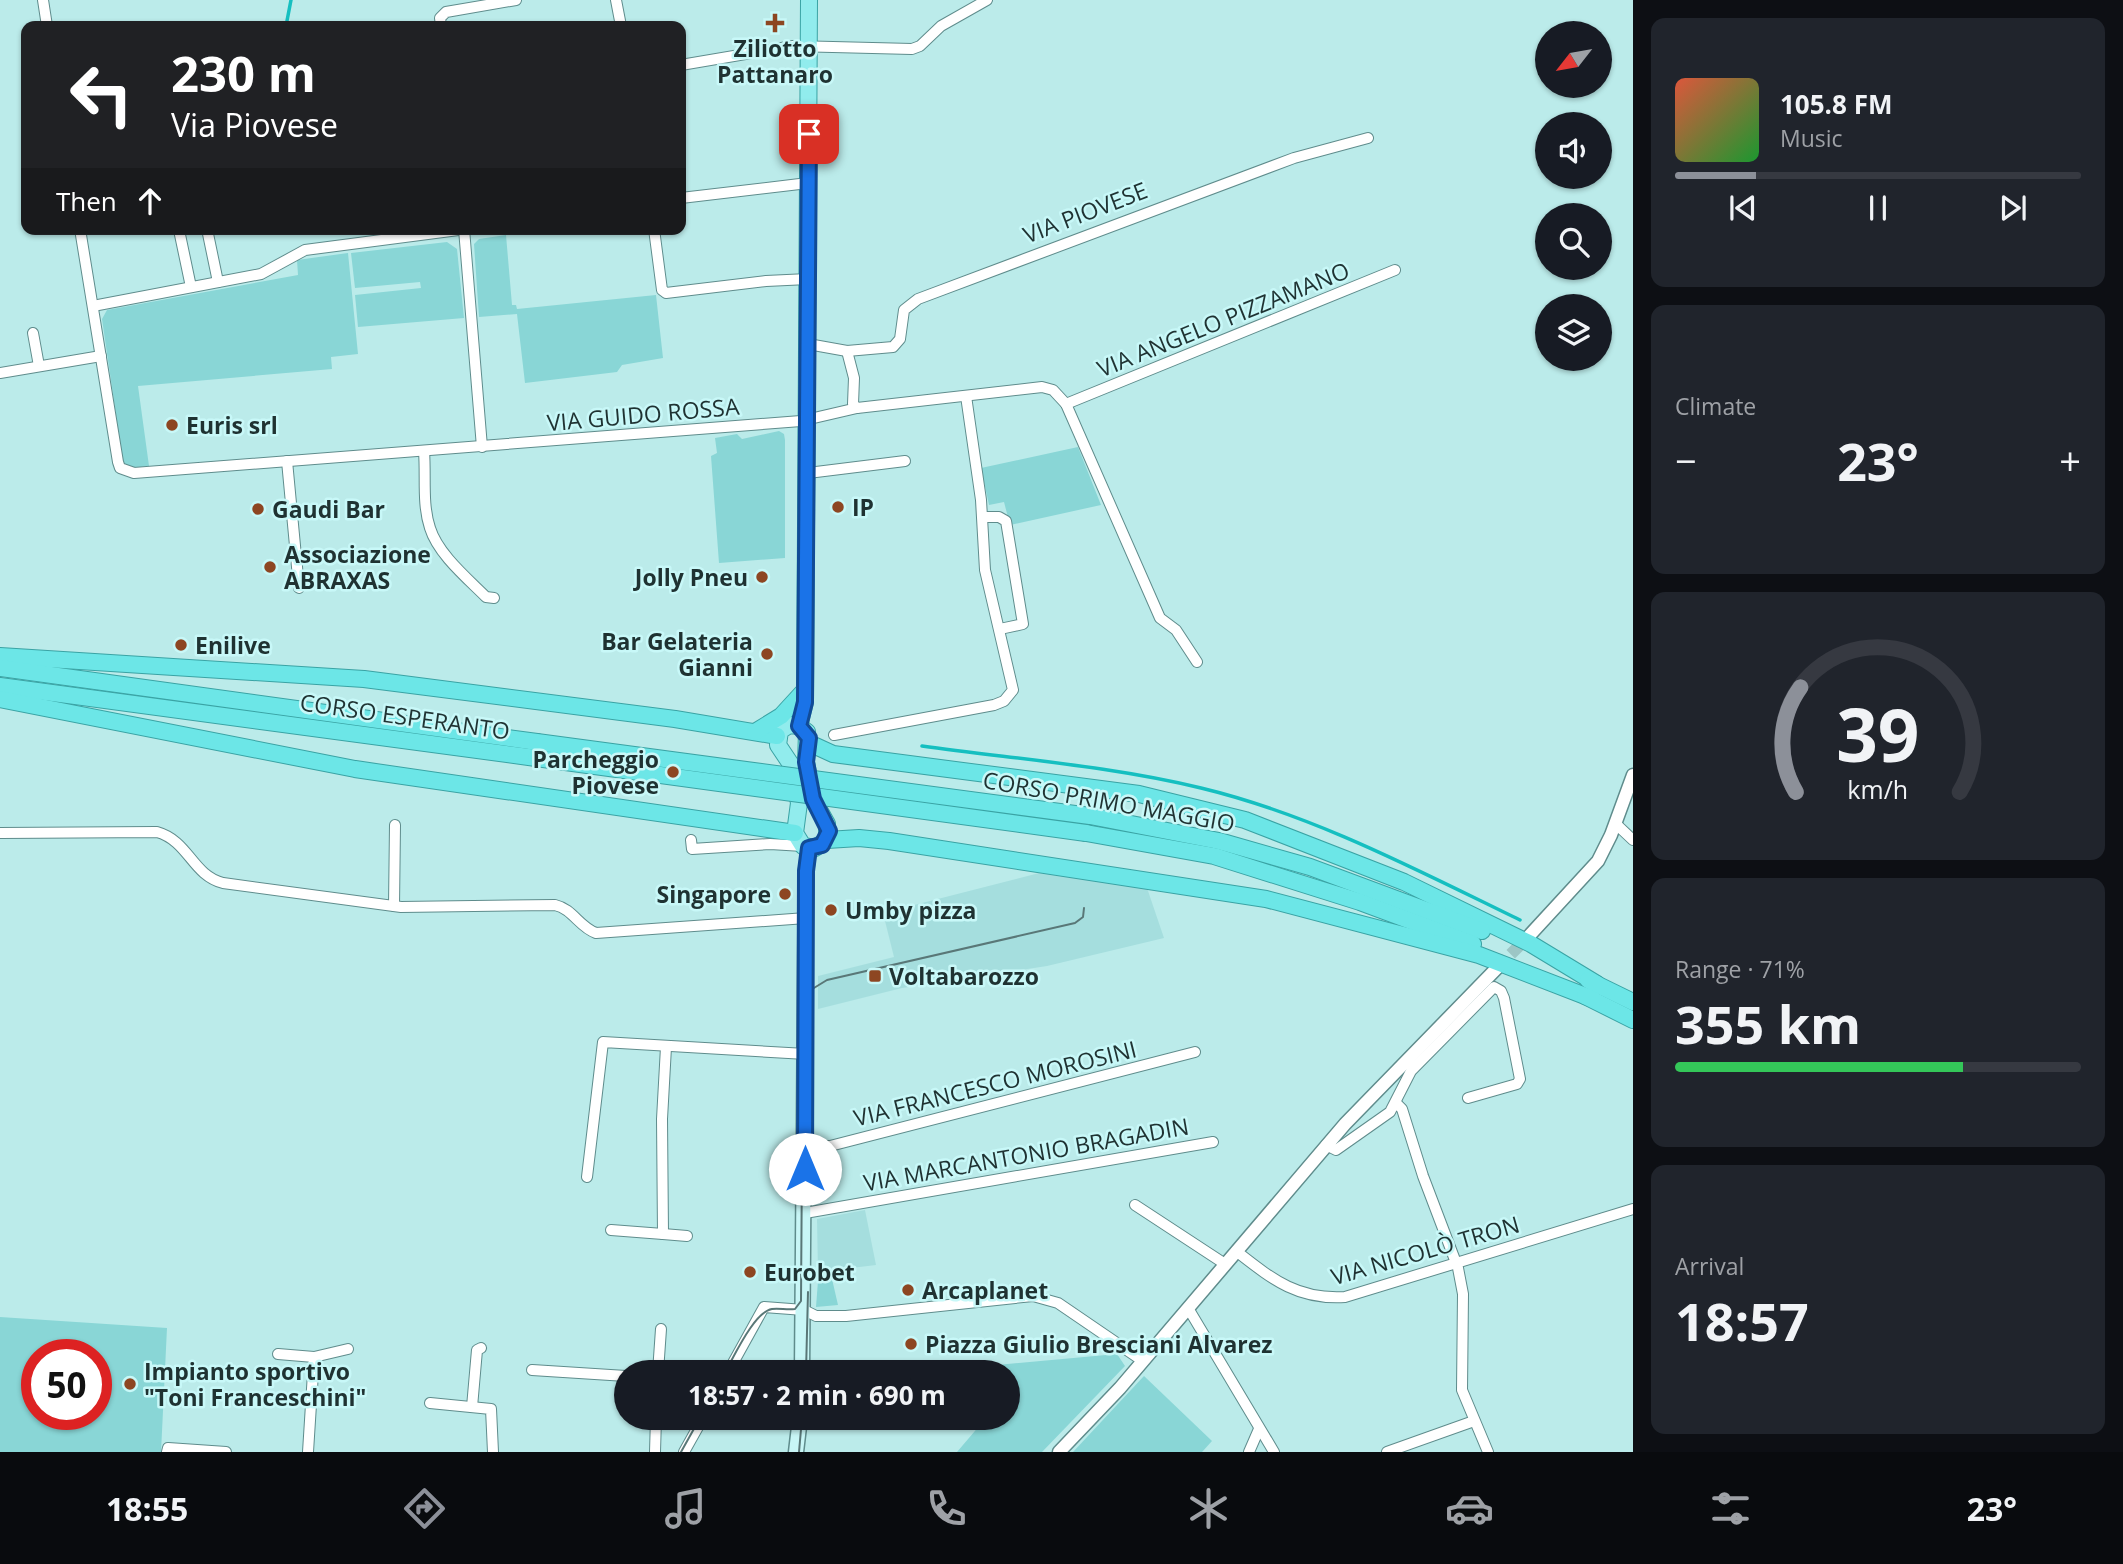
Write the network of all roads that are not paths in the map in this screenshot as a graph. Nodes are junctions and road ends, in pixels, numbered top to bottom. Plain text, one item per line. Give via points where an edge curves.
1 (516, 0) edge
2 (616, 0) edge
3 (809, 0) edge
4 (987, 0) edge
5 (43, 3) edge
6 (46, 21) edge
7 (440, 21) edge
8 (620, 21) edge
9 (809, 46) junction
10 (686, 64) edge
11 (1368, 138) dead end
12 (808, 183) junction
13 (686, 197) edge
14 (81, 235) edge
15 (180, 235) edge
16 (208, 235) edge
17 (419, 235) edge
18 (465, 235) edge
19 (655, 235) edge
20 (1395, 270) dead end
21 (808, 279) junction
22 (218, 282) junction
23 (191, 287) junction
24 (93, 306) junction
25 (33, 333) dead end
26 (808, 344) junction
27 (847, 351) junction
28 (101, 356) junction
29 (39, 366) junction
30 (0, 373) edge
31 (966, 396) junction
32 (1066, 404) junction
33 (857, 408) junction
34 (808, 421) junction
35 (482, 447) junction
36 (424, 451) junction
37 (287, 461) junction
38 (905, 461) dead end
39 (808, 473) junction
40 (983, 517) junction
41 (299, 588) dead end
42 (494, 597) dead end
43 (1000, 629) junction
44 (0, 656) edge
45 (1197, 662) dead end
46 (0, 668) edge
47 (0, 686) edge
48 (803, 692) junction
49 (0, 699) edge
50 (799, 726) junction
51 (755, 732) junction
52 (834, 735) dead end
53 (778, 736) junction
54 (809, 743) junction
55 (537, 750) junction
56 (1633, 775) edge
57 (802, 786) joint
58 (1616, 824) junction
59 (395, 825) dead end
60 (0, 833) edge
61 (691, 839) dead end
62 (827, 840) junction
63 (1633, 840) edge
64 (802, 842) junction
65 (394, 906) junction
66 (806, 918) junction
67 (1529, 936) tunnel mouth
68 (1499, 967) tunnel mouth
69 (1595, 992) junction
70 (1633, 1002) edge
71 (1633, 1020) edge
72 (666, 1046) junction
73 (1195, 1052) dead end
74 (806, 1054) junction
75 (1468, 1098) dead end
76 (1396, 1103) junction
77 (1213, 1142) dead end
78 (1326, 1145) junction
79 (805, 1146) junction
80 (587, 1177) dead end
81 (1135, 1205) dead end
82 (1633, 1209) edge
83 (805, 1213) junction
84 (611, 1230) dead end
85 (663, 1234) junction
86 (687, 1236) dead end
87 (1236, 1251) junction
88 (1456, 1263) junction
89 (1225, 1264) junction
90 (1188, 1308) junction
91 (804, 1310) junction
92 (661, 1329) dead end
93 (481, 1348) dead end
94 (348, 1349) dead end
95 (278, 1354) dead end
96 (314, 1357) junction
97 (659, 1360) edge
98 (735, 1360) edge
99 (802, 1360) edge
100 (1143, 1362) junction
101 (532, 1370) dead end
102 (614, 1375) edge
103 (430, 1403) dead end
104 (472, 1407) junction
105 (1474, 1420) junction
106 (1259, 1429) junction
107 (656, 1430) edge
108 (696, 1430) edge
109 (799, 1430) edge
110 (167, 1450) edge
111 (226, 1452) edge
112 (308, 1452) edge
113 (493, 1452) edge
114 (655, 1452) edge
115 (684, 1452) edge
116 (796, 1452) edge
117 (1059, 1452) edge
118 (1250, 1452) edge
119 (1274, 1452) edge
120 (1387, 1452) edge
121 (1488, 1452) edge

1 - 7 street via 446,12
2 - 8 street
3 - 9 main road
4 - 9 street via 912,49
5 - 6 street
9 - 10 street
9 - 12 main road
11 - 27 street, VIA PIOVESE via 1294,158 918,299 902,315 898,344
12 - 13 street
12 - 21 main road
14 - 24 street
15 - 23 street
16 - 22 street
17 - 22 street via 305,250 272,270
18 - 35 street
19 - 21 street via 666,293
20 - 32 street, VIA ANGELO PIZZAMANO
21 - 26 main road
22 - 23 street
23 - 24 street
24 - 28 street
25 - 29 street
26 - 27 street, VIA PIOVESE
26 - 34 main road
27 - 33 street
28 - 29 street
28 - 37 street, VIA GUIDO ROSSA via 120,468 125,472
29 - 30 street
31 - 32 street via 1042,387 1053,390
31 - 33 street
31 - 40 street
32 - 45 street via 1160,618 1176,630
33 - 34 street
34 - 35 street, VIA GUIDO ROSSA
34 - 39 main road
35 - 36 street, VIA GUIDO ROSSA
36 - 37 street, VIA GUIDO ROSSA
36 - 42 street via 430,530 472,583 486,597
37 - 41 street
38 - 39 street
39 - 48 main road
40 - 43 street via 985,570
40 - 43 street via 1006,521 1023,624
43 - 52 street via 1013,691 1004,701
44 - 51 highway via 364,679
46 - 55 highway, CORSO ESPERANTO
47 - 55 highway, CORSO ESPERANTO
48 - 50 main road
48 - 51 highway via 781,716
49 - 64 highway via 355,769
50 - 53 main road via 789,725
50 - 54 main road via 807,732
51 - 53 highway
53 - 64 main road via 780,750 792,766
54 - 62 main road via 806,762 813,799 829,831
54 - 69 highway via 833,754 1139,794 1245,820 1404,882 1531,944
55 - 57 highway, CORSO ESPERANTO, bridge
56 - 58 street
57 - 69 highway, CORSO PRIMO MAGGIO, bridge via 1086,833 1217,849
58 - 63 street
58 - 67 street via 1585,878
59 - 65 street
60 - 65 street via 157,832 182,844 210,880
61 - 64 street via 692,849
62 - 64 main road
62 - 69 highway via 889,841 1241,894 1479,955
64 - 66 main road
65 - 66 street via 555,905 596,933
66 - 74 main road
68 - 78 street
69 - 70 highway, CORSO PRIMO MAGGIO
69 - 71 highway, CORSO PRIMO MAGGIO
72 - 74 street
72 - 80 street via 603,1042
72 - 85 street
73 - 79 street, VIA FRANCESCO MOROSINI via 830,1146
74 - 79 main road
75 - 76 street via 1517,1084 1520,1079 1503,998 1494,987 1411,1071
76 - 78 street via 1372,1127 1336,1150
76 - 88 street via 1402,1109
77 - 83 street, VIA MARCANTONIO BRAGADIN
78 - 87 street
79 - 83 main road
81 - 89 street
82 - 88 street, VIA NICOLÒ TRON
83 - 91 main road
84 - 85 street
85 - 86 street
87 - 88 street, VIA NICOLÒ TRON via 1285,1285 1318,1299 1345,1297
87 - 89 street
88 - 105 street via 1463,1294 1461,1385
89 - 90 street
90 - 100 street
90 - 106 street
91 - 98 street via 764,1307
91 - 99 main road
91 - 100 street via 816,1316 846,1317 1044,1297
92 - 97 street
93 - 104 street via 477,1350
94 - 96 street
95 - 96 street
96 - 112 street
100 - 117 street
101 - 102 street
103 - 104 street
104 - 113 street via 491,1409
105 - 120 street
105 - 121 street
106 - 118 street
106 - 119 street
107 - 114 street
108 - 115 street
109 - 116 main road
110 - 111 street

